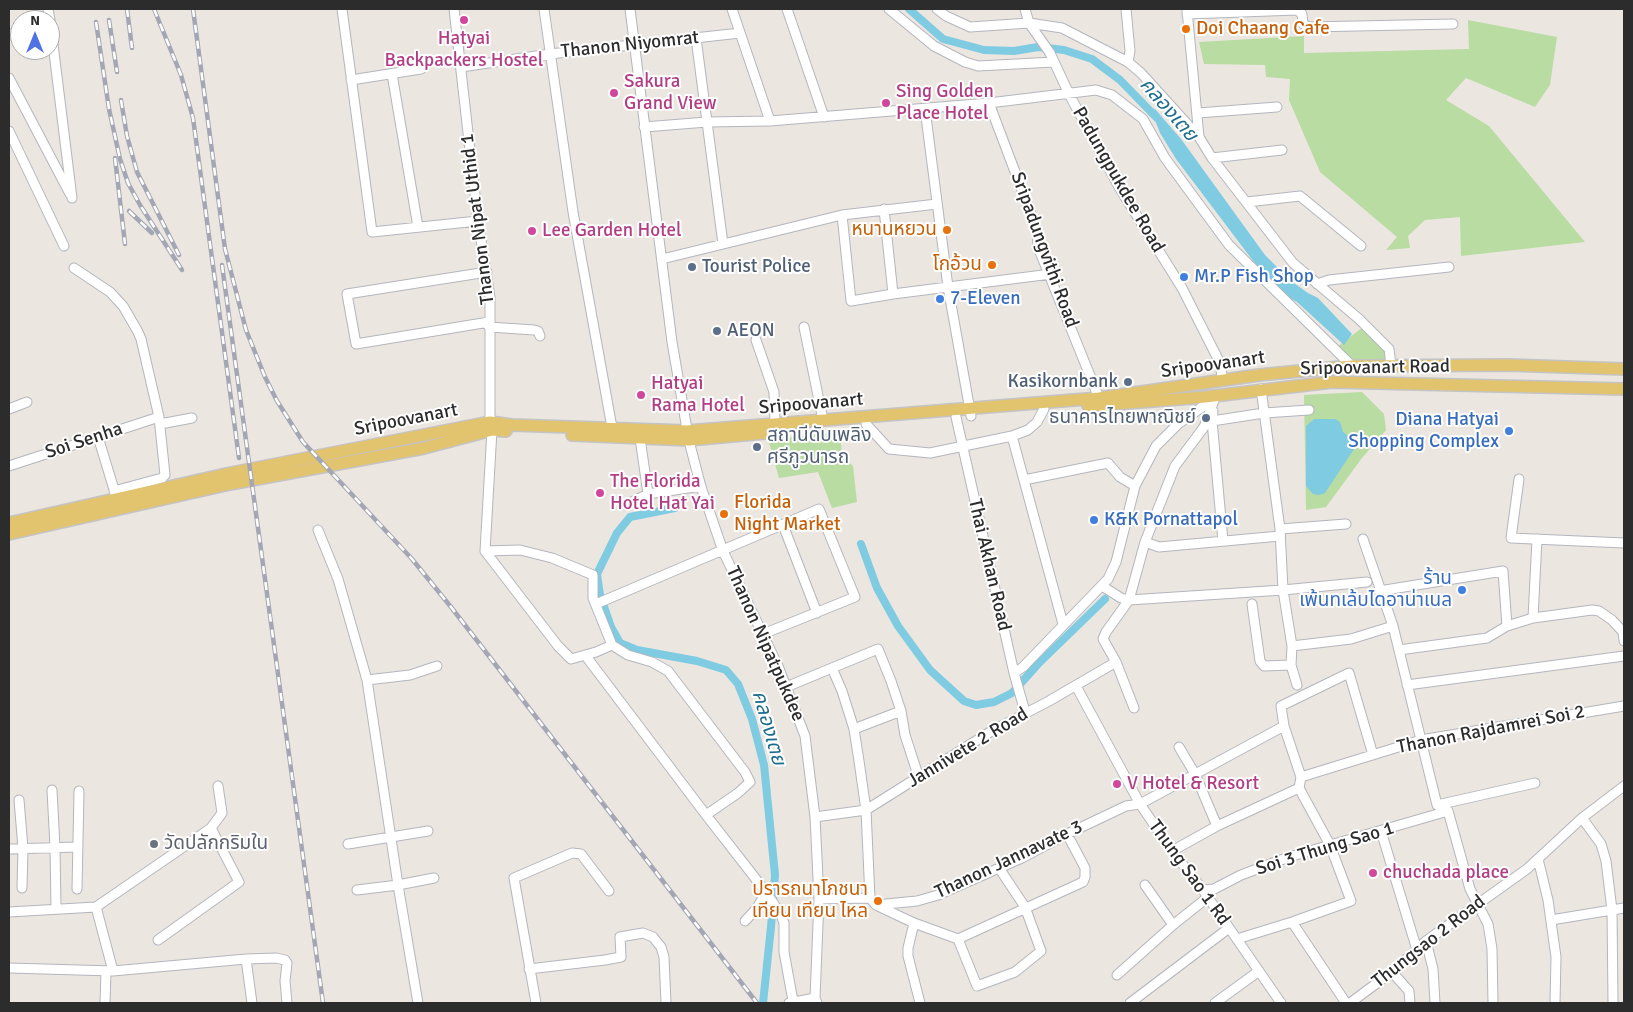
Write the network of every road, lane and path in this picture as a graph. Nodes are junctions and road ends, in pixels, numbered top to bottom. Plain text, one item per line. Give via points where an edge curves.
1 (342, 9) edge
2 (454, 9) edge
3 (544, 9) edge
4 (630, 9) edge
5 (732, 9) edge
6 (787, 9) edge
7 (889, 9) edge
8 (937, 9) edge
9 (1025, 9) edge
10 (1126, 9) edge
11 (1187, 11) edge
12 (1453, 24) dead end
13 (1031, 27) junction
14 (740, 32) junction
15 (696, 38) junction
16 (633, 45) junction
17 (550, 54) junction
18 (1052, 58) junction
19 (54, 60) edge
20 (1128, 62) junction
21 (461, 67) junction
22 (421, 69) dead end
23 (392, 74) junction
24 (9, 78) edge
25 (351, 80) junction
26 (1070, 94) junction
27 (989, 103) junction
28 (1277, 107) dead end
29 (925, 108) junction
30 (1198, 113) junction
31 (824, 117) junction
32 (770, 121) junction
33 (706, 122) junction
34 (644, 127) junction
35 (9, 131) edge
36 (1199, 137) junction
37 (1282, 150) dead end
38 (1212, 158) junction
39 (1247, 202) junction
40 (937, 204) junction
41 (884, 209) junction
42 (842, 215) junction
43 (478, 221) junction
44 (418, 227) junction
45 (723, 244) junction
46 (64, 246) dead end
47 (1361, 246) dead end
48 (662, 259) junction
49 (1449, 267) dead end
50 (74, 268) dead end
51 (487, 272) junction
52 (1051, 274) junction
53 (1317, 284) junction
54 (948, 287) junction
55 (893, 294) junction
56 (489, 325) junction
57 (804, 327) dead end
58 (540, 336) dead end
59 (756, 340) dead end
60 (1391, 365) junction
61 (1352, 366) junction
62 (1624, 369) edge
63 (1259, 375) junction
64 (1224, 380) junction
65 (1261, 389) junction
66 (1624, 389) edge
67 (1210, 397) junction
68 (27, 402) dead end
69 (1100, 402) junction
70 (9, 409) edge
71 (1044, 409) junction
72 (1308, 410) dead end
73 (971, 413) junction
74 (1264, 413) junction
75 (956, 417) junction
76 (192, 418) dead end
77 (160, 420) junction
78 (823, 420) junction
79 (1212, 421) junction
80 (776, 424) junction
81 (866, 424) junction
82 (491, 426) junction
83 (613, 433) junction
84 (688, 435) junction
85 (1012, 436) junction
86 (98, 437) junction
87 (640, 438) junction
88 (963, 447) junction
89 (10, 462) edge
90 (1520, 479) dead end
91 (1024, 480) junction
92 (701, 486) junction
93 (1135, 486) junction
94 (116, 494) junction
95 (648, 494) junction
96 (626, 506) dead end
97 (9, 523) edge
98 (1346, 524) dead end
99 (784, 525) junction
100 (318, 530) dead end
101 (1280, 533) junction
102 (9, 534) edge
103 (1363, 538) dead end
104 (1537, 539) junction
105 (1223, 541) junction
106 (1145, 542) junction
107 (1624, 543) edge
108 (485, 551) junction
109 (723, 551) junction
110 (1367, 582) dead end
111 (1105, 588) junction
112 (1283, 590) junction
113 (1380, 591) junction
114 (1125, 599) junction
115 (596, 604) junction
116 (1252, 604) dead end
117 (817, 613) junction
118 (1533, 618) junction
119 (1063, 624) junction
120 (1393, 626) junction
121 (1507, 626) junction
122 (763, 634) junction
123 (1624, 641) edge
124 (612, 645) junction
125 (1292, 646) junction
126 (1399, 650) junction
127 (585, 655) junction
128 (1624, 656) edge
129 (1116, 662) junction
130 (1290, 665) junction
131 (437, 666) dead end
132 (832, 668) junction
133 (1014, 676) junction
134 (367, 680) junction
135 (1296, 685) dead end
136 (1407, 685) junction
137 (1076, 686) junction
138 (786, 687) junction
139 (1624, 706) edge
140 (1134, 708) dead end
141 (901, 711) junction
142 (1025, 712) junction
143 (1284, 726) junction
144 (854, 730) junction
145 (1421, 740) junction
146 (1179, 748) dead end
147 (1373, 755) junction
148 (1195, 774) junction
149 (1301, 776) junction
150 (919, 778) junction
151 (1535, 782) dead end
152 (218, 786) dead end
153 (1624, 786) edge
154 (1299, 788) junction
155 (52, 790) dead end
156 (79, 791) dead end
157 (19, 800) dead end
158 (1140, 804) junction
159 (1437, 805) junction
160 (866, 810) junction
161 (1448, 811) junction
162 (706, 815) junction
163 (815, 817) junction
164 (1582, 818) junction
165 (1217, 826) junction
166 (211, 828) junction
167 (428, 830) dead end
168 (1381, 831) junction
169 (1067, 834) junction
170 (390, 836) junction
171 (348, 844) dead end
172 (1330, 845) junction
173 (56, 847) junction
174 (78, 847) junction
175 (24, 848) junction
176 (9, 849) edge
177 (1172, 851) junction
178 (1538, 859) junction
179 (999, 868) junction
180 (434, 878) dead end
181 (398, 885) junction
182 (1145, 885) dead end
183 (22, 888) dead end
184 (77, 889) dead end
185 (357, 890) dead end
186 (609, 892) dead end
187 (766, 892) junction
188 (1206, 894) junction
189 (819, 899) junction
190 (873, 902) junction
191 (1478, 904) junction
192 (96, 907) junction
193 (1025, 907) junction
194 (1624, 908) edge
195 (56, 909) junction
196 (1612, 910) junction
197 (9, 912) edge
198 (1551, 920) junction
199 (746, 921) dead end
200 (1292, 922) junction
201 (914, 923) junction
202 (1172, 925) junction
203 (1229, 928) junction
204 (958, 939) junction
205 (1237, 939) junction
206 (158, 940) dead end
207 (1426, 941) junction
208 (1417, 950) junction
209 (246, 959) junction
210 (9, 968) edge
211 (529, 969) junction
212 (110, 971) junction
213 (1259, 971) junction
214 (1392, 972) junction
215 (1117, 975) dead end
216 (816, 1001) edge
217 (791, 1002) edge
218 (105, 1003) edge
219 (252, 1003) edge
220 (287, 1003) edge
221 (418, 1003) edge
222 (536, 1003) edge
223 (666, 1003) edge
224 (920, 1003) edge
225 (1130, 1003) edge
226 (1215, 1003) edge
227 (1281, 1003) edge
228 (1348, 1003) edge
229 (1410, 1003) edge
230 (1435, 1003) edge
231 (1493, 1003) edge
232 (1555, 1003) edge
233 (1613, 1003) edge

1 - 25 street
2 - 21 street, Thanon Nipat Uthid 1
3 - 17 street
4 - 16 street, Thanon Nipatpukdee
5 - 14 street
6 - 31 street
7 - 18 street via 934,46 978,66
8 - 13 street via 970,27
9 - 13 street
10 - 20 street
11 - 12 street via 1297,10 1302,14 1303,24 1309,27
11 - 30 street
13 - 18 street
13 - 20 street via 1062,28
14 - 15 street, Thanon Niyomrat
14 - 32 street
15 - 16 street, Thanon Niyomrat
15 - 33 street
16 - 17 street, Thanon Niyomrat
16 - 34 street, Thanon Nipatpukdee
17 - 21 street, Thanon Niyomrat
17 - 83 street via 573,212
18 - 26 street
19 - 24 street via 72,198
20 - 36 street
21 - 43 street, Thanon Nipat Uthid 1
22 - 23 street
23 - 25 street
23 - 44 street
25 - 44 street via 372,232
26 - 27 street, Padungpukdee Road
26 - 61 street via 1096,90 1112,94 1143,119 1165,158 1230,245
26 - 64 street, Padungpukdee Road via 1119,186 1182,288 1220,361
27 - 29 street, Padungpukdee Road
27 - 52 street, Sripadungvithi Road via 1038,230 1038,247
28 - 30 street
29 - 31 street, Padungpukdee Road
29 - 40 street
30 - 36 street
31 - 32 street, Padungpukdee Road
32 - 33 street, Padungpukdee Road
33 - 34 street, Padungpukdee Road
33 - 45 street
34 - 48 street, Thanon Nipatpukdee
35 - 46 street
36 - 38 street
37 - 38 street
38 - 39 street
39 - 47 street via 1300,196
39 - 53 street via 1293,263
40 - 41 street
40 - 54 street
41 - 42 street
41 - 55 street
42 - 45 street
42 - 55 street via 851,301
43 - 44 street
43 - 51 street, Thanon Nipat Uthid 1
45 - 48 street
48 - 84 street, Thanon Nipatpukdee
49 - 53 street
50 - 77 street via 110,292 123,306 138,332
51 - 56 street, Thanon Nipat Uthid 1
51 - 56 street via 347,294 356,344
52 - 54 street
52 - 69 street, Sripadungvithi Road
53 - 60 street via 1389,349
54 - 55 street
54 - 73 street
56 - 58 street via 534,330
56 - 82 street, Thanon Nipat Uthid 1
57 - 78 street
59 - 80 street via 774,392
60 - 61 main road, Sripoovanart
60 - 62 main road, Sripoovanart
61 - 63 main road, Sripoovanart
63 - 64 main road, Sripoovanart
63 - 65 main road
64 - 69 main road, Sripoovanart
65 - 66 main road, Sripoovanart Road via 1332,382
65 - 67 main road, Sripoovanart Road
65 - 74 street
67 - 69 main road, Sripoovanart
67 - 79 street
67 - 93 street via 1156,446
67 - 106 street via 1204,427 1174,466
68 - 70 street
69 - 71 main road, Sripoovanart
69 - 73 main road, Sripoovanart
71 - 73 main road, Sripoovanart
71 - 85 street via 1038,422
72 - 74 street
73 - 75 main road, Sripoovanart
73 - 78 main road, Sripoovanart
74 - 79 street
74 - 101 street
75 - 81 main road, Sripoovanart
75 - 88 street, Thai Akhan Road
76 - 77 street, Soi Senha
77 - 86 street, Soi Senha
77 - 94 street via 165,475
78 - 80 main road, Sripoovanart
79 - 105 street
80 - 84 main road, Sripoovanart
81 - 84 main road, Sripoovanart
81 - 88 street via 889,449 930,453
82 - 83 main road, Sripoovanart
82 - 94 main road, Sripoovanart
82 - 102 main road, Sripoovanart via 424,448 230,484
82 - 108 street, Thanon Nipat Uthid 1
83 - 84 main road, Sripoovanart
83 - 87 main road, Sripoovanart
84 - 87 main road, Sripoovanart
84 - 92 street, Thanon Nipatpukdee
85 - 88 street
85 - 91 street
86 - 89 street, Soi Senha
86 - 94 street
87 - 95 street
88 - 133 street, Thai Akhan Road
90 - 104 street via 1511,538
91 - 93 street via 1108,463 1120,477
91 - 119 street
92 - 95 street
92 - 109 street, Thanon Nipatpukdee
93 - 111 street via 1116,562
94 - 97 main road, Sripoovanart
95 - 96 street
98 - 101 street
99 - 109 street
99 - 117 street
99 - 117 street via 819,509 855,597
100 - 134 street via 338,579
101 - 105 street
101 - 112 street
103 - 113 street
104 - 107 street
104 - 118 street
105 - 106 street via 1158,547
106 - 114 street
108 - 115 street via 520,550 552,558 593,575
108 - 127 street via 570,659
109 - 115 street
109 - 122 street, Thanon Nipatpukdee
110 - 112 street
111 - 114 street
111 - 119 street
112 - 114 street
112 - 125 street
113 - 120 street
113 - 121 street via 1503,571
114 - 129 street via 1103,639
115 - 124 street
116 - 130 street via 1260,661 1264,666
117 - 122 street
118 - 121 street
118 - 123 street via 1598,611 1608,616 1623,632
119 - 133 street
120 - 125 street via 1351,639
120 - 126 street
121 - 126 street via 1487,638
122 - 138 street, Thanon Nipatpukdee
124 - 127 street
124 - 162 street via 668,671 745,772 750,782
125 - 130 street
126 - 136 street
127 - 162 street
128 - 136 street
129 - 137 street, Jannivete 2 Road
129 - 140 street
130 - 135 street
131 - 134 street via 410,675
132 - 138 street
132 - 141 street via 878,649
132 - 144 street
133 - 142 street, Thai Akhan Road
134 - 170 street
136 - 145 street
137 - 142 street, Jannivete 2 Road
137 - 158 street, Thung Sao 1 Rd
138 - 163 street, Thanon Nipatpukdee via 806,736
139 - 145 street, Thanon Rajdamrei Soi 2
141 - 144 street
141 - 150 street
142 - 150 street, Jannivete 2 Road
143 - 147 street via 1281,706 1349,674
143 - 148 street, Thanon Jannavate 3
143 - 149 street
144 - 160 street
145 - 147 street, Thanon Rajdamrei Soi 2
145 - 159 street
146 - 148 street
147 - 149 street, Thanon Rajdamrei Soi 2
148 - 158 street, Thanon Jannavate 3
148 - 165 street
149 - 154 street
150 - 160 street, Jannivete 2 Road
151 - 159 street
152 - 166 street via 222,814
153 - 164 street, Thungsao 2 Road
154 - 165 street
154 - 172 street
155 - 173 street
156 - 174 street
157 - 175 street
158 - 169 street, Thanon Jannavate 3 via 1126,806
158 - 177 street, Thung Sao 1 Rd
159 - 161 street
160 - 163 street, Jannivete 2 Road
160 - 190 street
161 - 168 street, Soi 3 Thung Sao 1
161 - 191 street via 1470,889
162 - 187 street
163 - 189 street, Thanon Nipatpukdee
164 - 178 street, Thungsao 2 Road
164 - 196 street via 1601,844
165 - 177 street
166 - 192 street
166 - 206 street via 239,882
167 - 170 street
168 - 172 street, Soi 3 Thung Sao 1
168 - 208 street
169 - 179 street, Thanon Jannavate 3
169 - 193 street via 1085,868 1083,882
170 - 171 street
170 - 181 street
172 - 188 street, Soi 3 Thung Sao 1 via 1241,875
172 - 200 street via 1351,901
173 - 174 street
173 - 175 street
173 - 195 street
174 - 184 street
175 - 176 street
175 - 183 street
177 - 188 street, Thung Sao 1 Rd
178 - 191 street, Thungsao 2 Road
178 - 198 street
179 - 190 street, Thanon Jannavate 3 via 917,901
179 - 193 street
180 - 181 street
181 - 185 street
181 - 221 street
182 - 202 street
186 - 211 street via 581,854 572,853 514,878
187 - 199 street
187 - 217 street via 782,919
188 - 202 street
188 - 203 street, Thung Sao 1 Rd
189 - 190 street, Thanon Jannavate 3
189 - 216 street, Thanon Nipatpukdee
190 - 201 street, Thanon Jannavate 3
191 - 207 street, Thungsao 2 Road
191 - 231 street via 1488,924 1492,949
192 - 195 street
192 - 212 street
193 - 204 street
193 - 204 street via 1041,951 1015,972 977,986
194 - 196 street
195 - 197 street
196 - 198 street
196 - 233 street
198 - 232 street via 1556,957
200 - 205 street
200 - 228 street
201 - 204 street, Thanon Jannavate 3
201 - 224 street via 908,956
202 - 215 street
203 - 205 street, Thung Sao 1 Rd
203 - 225 street
205 - 213 street, Thung Sao 1 Rd
207 - 208 street, Thungsao 2 Road
207 - 230 street via 1433,968
208 - 214 street, Thungsao 2 Road
209 - 212 street
209 - 219 street
209 - 220 street via 285,960
210 - 212 street
211 - 222 street
211 - 223 street via 621,957 620,937 643,933 653,937 661,947
212 - 218 street
213 - 226 street
213 - 227 street, Thung Sao 1 Rd
214 - 228 street, Thungsao 2 Road
214 - 229 street via 1409,991
216 - 217 street

